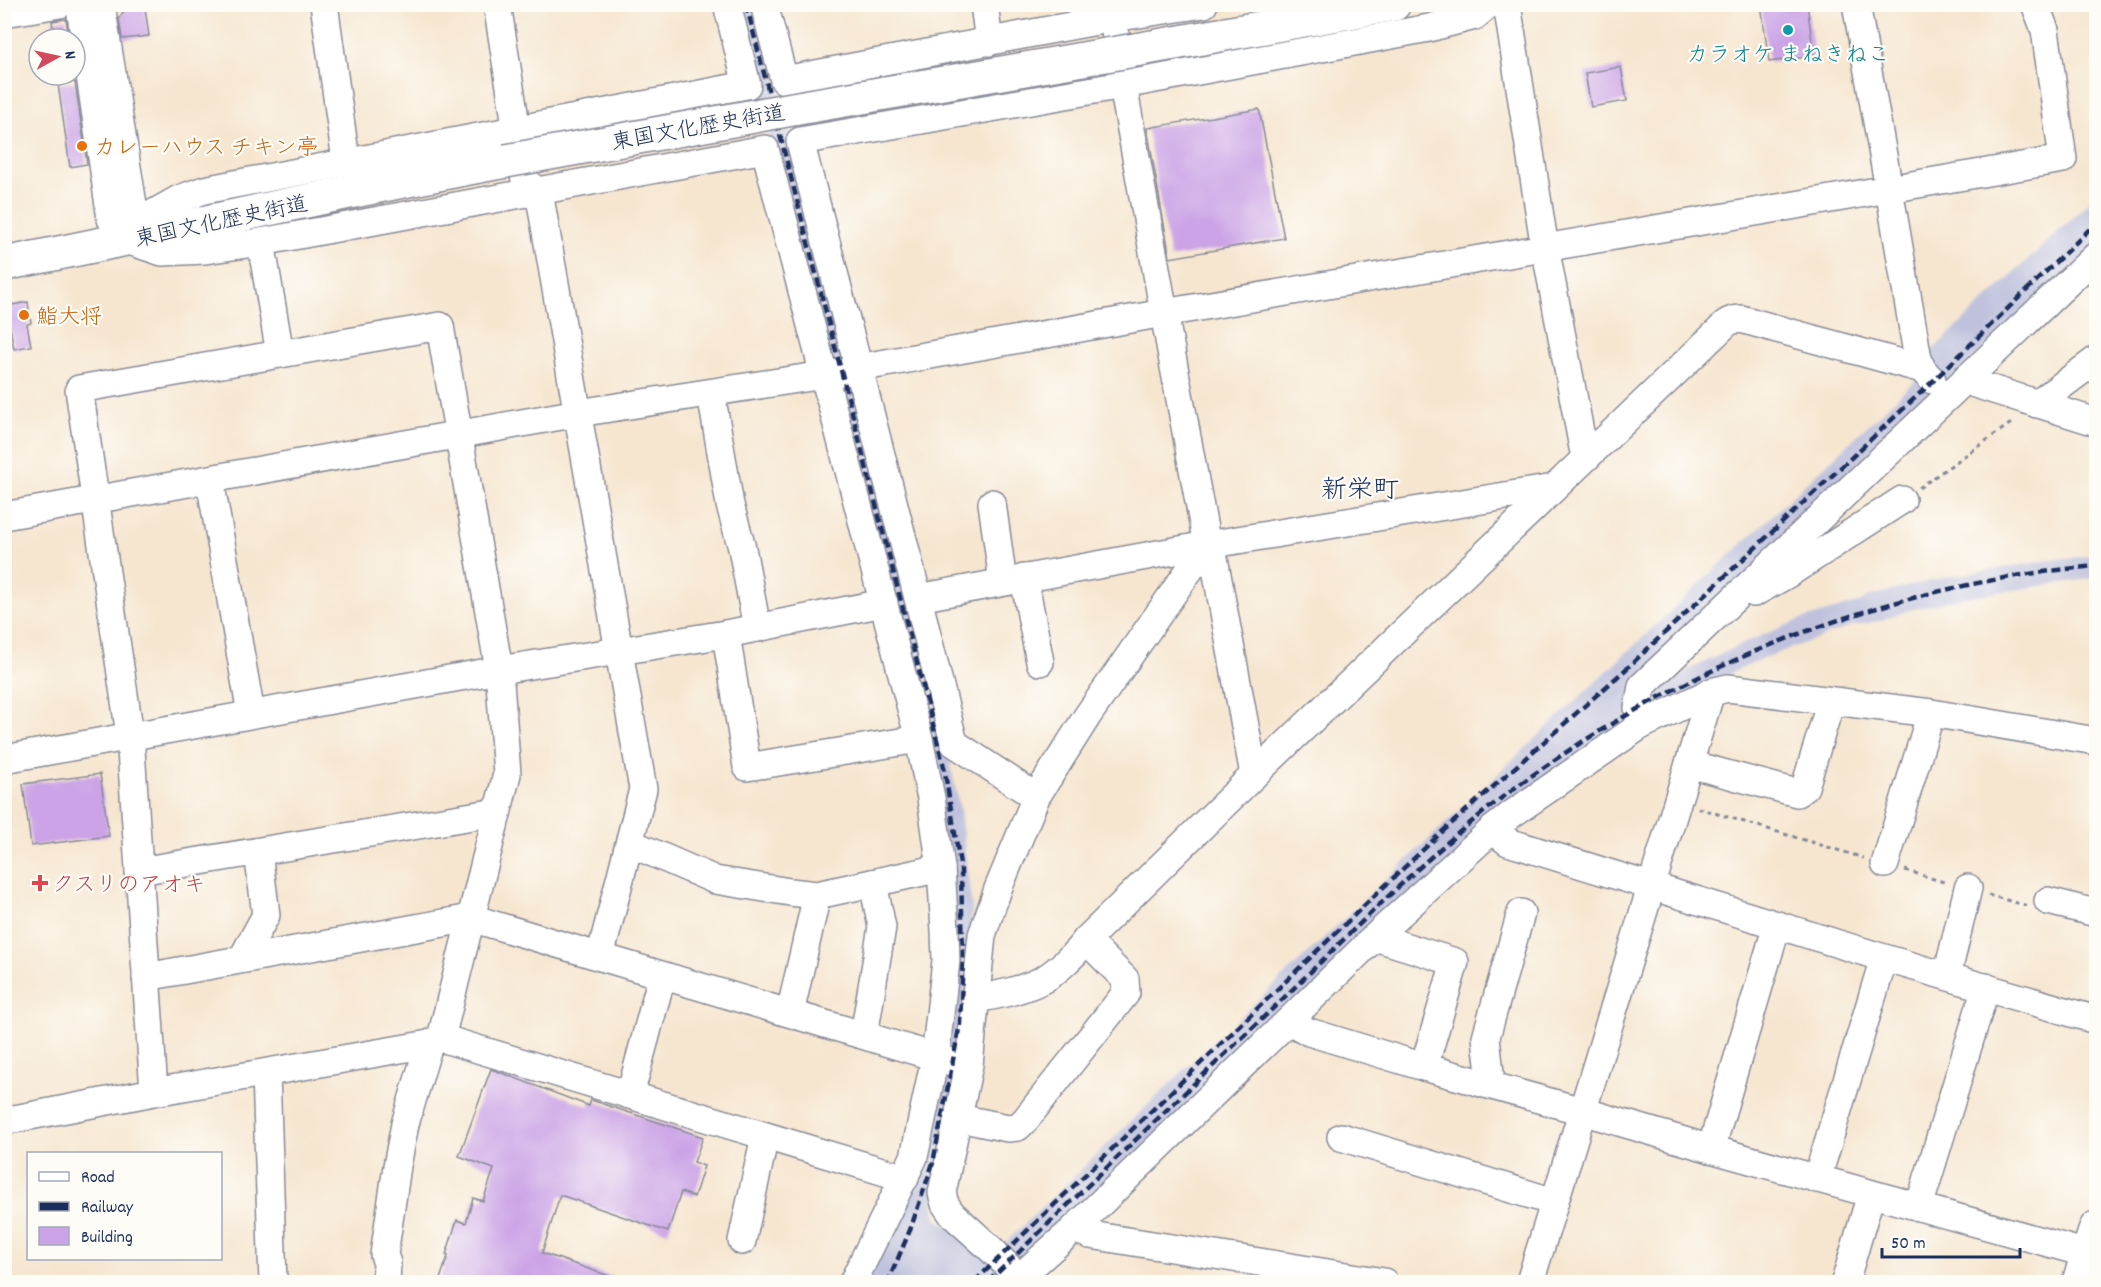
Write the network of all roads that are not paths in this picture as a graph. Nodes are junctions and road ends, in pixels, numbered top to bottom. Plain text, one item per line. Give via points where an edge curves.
1 (60, 4) edge
2 (87, 4) edge
3 (95, 4) edge
4 (324, 4) edge
5 (497, 4) edge
6 (727, 4) edge
7 (764, 4) edge
8 (984, 4) edge
9 (1204, 4) edge
10 (1394, 4) edge
11 (1489, 4) edge
12 (1507, 4) edge
13 (1856, 4) edge
14 (2035, 4) edge
15 (1112, 11) edge
16 (4, 13) edge
17 (989, 42) junction
18 (836, 72) junction
19 (1123, 85) junction
20 (704, 94) junction
21 (515, 129) junction
22 (849, 134) junction
23 (717, 158) junction
24 (346, 161) junction
25 (1889, 189) junction
26 (532, 192) junction
27 (126, 240) junction
28 (261, 242) junction
29 (1546, 248) junction
30 (2097, 256) edge
31 (4, 264) edge
32 (1164, 313) junction
33 (280, 354) junction
34 (2097, 360) edge
35 (858, 368) junction
36 (1922, 369) junction
37 (825, 374) junction
38 (1957, 387) junction
39 (711, 393) junction
40 (2037, 404) junction
41 (578, 413) junction
42 (2097, 422) edge
43 (458, 436) junction
44 (1587, 457) junction
45 (210, 480) junction
46 (1554, 488) junction
47 (97, 500) junction
48 (1902, 500) road end
49 (992, 503) dead end
50 (4, 516) edge
51 (1207, 546) junction
52 (1014, 580) junction
53 (918, 598) junction
54 (1733, 598) junction
55 (884, 603) junction
56 (757, 628) junction
57 (726, 634) junction
58 (618, 652) junction
59 (1040, 662) dead end
60 (499, 670) junction
61 (1711, 692) junction
62 (1831, 701) junction
63 (1931, 713) junction
64 (251, 714) junction
65 (1640, 726) junction
66 (130, 735) junction
67 (919, 740) junction
68 (2097, 741) edge
69 (4, 759) edge
70 (1689, 764) junction
71 (1254, 775) junction
72 (1036, 797) junction
73 (497, 812) junction
74 (1492, 830) junction
75 (630, 843) junction
76 (258, 852) junction
77 (1885, 864) dead end
78 (941, 868) junction
79 (139, 871) junction
80 (873, 883) junction
81 (1651, 885) junction
82 (1968, 888) dead end
83 (818, 895) junction
84 (2048, 901) dead end
85 (1521, 912) dead end
86 (2097, 913) edge
87 (471, 918) junction
88 (1777, 925) junction
89 (1376, 937) junction
90 (1086, 940) junction
91 (600, 957) junction
92 (1884, 958) junction
93 (242, 960) junction
94 (662, 976) junction
95 (1947, 976) junction
96 (146, 977) junction
97 (1986, 987) junction
98 (975, 999) junction
99 (790, 1013) junction
100 (1289, 1020) junction
101 (2097, 1020) edge
102 (864, 1035) junction
103 (435, 1041) junction
104 (935, 1058) junction
105 (969, 1065) junction
106 (1424, 1066) junction
107 (266, 1072) junction
108 (1485, 1084) junction
109 (154, 1092) junction
110 (630, 1095) junction
111 (1582, 1111) junction
112 (959, 1118) junction
113 (4, 1121) edge
114 (765, 1136) junction
115 (1341, 1137) dead end
116 (1711, 1149) junction
117 (904, 1178) junction
118 (1817, 1179) junction
119 (1871, 1194) junction
120 (1554, 1203) junction
121 (1919, 1207) junction
122 (1074, 1228) junction
123 (742, 1241) dead end
124 (2088, 1255) edge
125 (856, 1277) edge
126 (1016, 1280) edge
127 (273, 1282) edge
128 (386, 1282) edge
129 (1384, 1282) edge
130 (1530, 1282) edge
131 (1845, 1282) edge

1 - 16 street
2 - 27 street via 81,14 111,219
3 - 27 street via 102,11 135,217
4 - 24 street
5 - 21 street
6 - 20 street via 747,85
7 - 18 street via 784,80
8 - 17 street
9 - 15 street
10 - 27 highway, 東国文化歴史街道, bridge via 506,161
11 - 19 street via 1475,16 1429,28
12 - 29 street
13 - 25 street
14 - 25 street via 2045,30 2063,159
15 - 17 street
15 - 19 street
17 - 18 street
18 - 22 street
19 - 22 street
19 - 32 street
20 - 21 street
20 - 23 street
21 - 24 street
21 - 26 street via 524,176
22 - 35 street via 800,141
23 - 26 street
23 - 37 street via 765,149
24 - 27 street via 204,190 154,213
25 - 29 street
25 - 36 street
26 - 28 street
26 - 41 street via 541,203
27 - 28 street via 162,252
27 - 31 highway, 東国文化歴史街道
28 - 33 street
29 - 32 street
29 - 44 street
30 - 38 street
32 - 35 street
32 - 51 street
33 - 43 street via 440,326
33 - 47 street via 79,389
34 - 40 street
35 - 37 street
35 - 53 street
36 - 38 street
36 - 44 street via 1733,320
37 - 39 street
37 - 55 street
38 - 40 street via 1975,384
38 - 54 street
39 - 41 street
39 - 56 street
40 - 42 street
41 - 43 street
41 - 58 street
43 - 45 street
43 - 60 street
44 - 46 street
45 - 47 street
45 - 64 street
46 - 51 street
46 - 71 street
47 - 50 street
47 - 66 street
48 - 54 street via 1757,593
49 - 52 street
51 - 52 street
51 - 71 street via 1214,558
51 - 72 street via 1088,715
52 - 53 street
52 - 59 street
53 - 72 street via 954,744
54 - 65 street via 1642,686
55 - 56 street
55 - 67 street
56 - 57 street
57 - 58 street
57 - 67 street via 747,767
58 - 60 street
58 - 75 street via 643,789
60 - 64 street
60 - 73 street via 507,774
61 - 62 street via 1728,688
61 - 65 street
61 - 70 street
62 - 63 street
62 - 70 street via 1805,787 1797,794
63 - 68 street
63 - 77 street
64 - 66 street
65 - 74 street
66 - 69 street
66 - 79 street
67 - 78 street
70 - 81 street
71 - 90 street
72 - 98 street via 982,935
73 - 76 street
73 - 87 street
74 - 81 street via 1508,842
74 - 89 street
75 - 83 street via 715,880
75 - 91 street
76 - 79 street
76 - 93 street via 266,915
78 - 80 street
78 - 104 street via 946,961
79 - 96 street
80 - 83 street
80 - 102 street via 882,927
81 - 88 street
81 - 111 street
82 - 95 street
83 - 99 street
84 - 86 street
85 - 108 street via 1486,1037 1490,1073
87 - 91 street
87 - 93 street
87 - 103 street
88 - 92 street
88 - 116 street
89 - 100 street
89 - 106 street via 1455,962
90 - 98 street via 1046,978
90 - 112 street via 1125,979 1126,993 1018,1127
91 - 94 street
92 - 95 street
92 - 118 street
93 - 96 street
94 - 99 street
94 - 110 street
95 - 97 street
96 - 109 street
97 - 101 street
97 - 121 street
98 - 105 street
99 - 102 street
100 - 106 street via 1309,1032
100 - 122 street
102 - 104 street
103 - 107 street
103 - 110 street
103 - 128 street via 405,1124 384,1255
104 - 105 street
104 - 117 street via 914,1157
105 - 112 street
106 - 108 street
107 - 109 street
107 - 127 street
108 - 111 street
109 - 113 street
110 - 114 street
111 - 116 street
111 - 120 street
112 - 126 street via 942,1193 945,1204
114 - 117 street
114 - 123 street
115 - 120 street
116 - 118 street
117 - 125 street
118 - 119 street
119 - 121 street
119 - 131 street
120 - 130 street
121 - 124 street
122 - 126 street
122 - 129 street via 1090,1235

